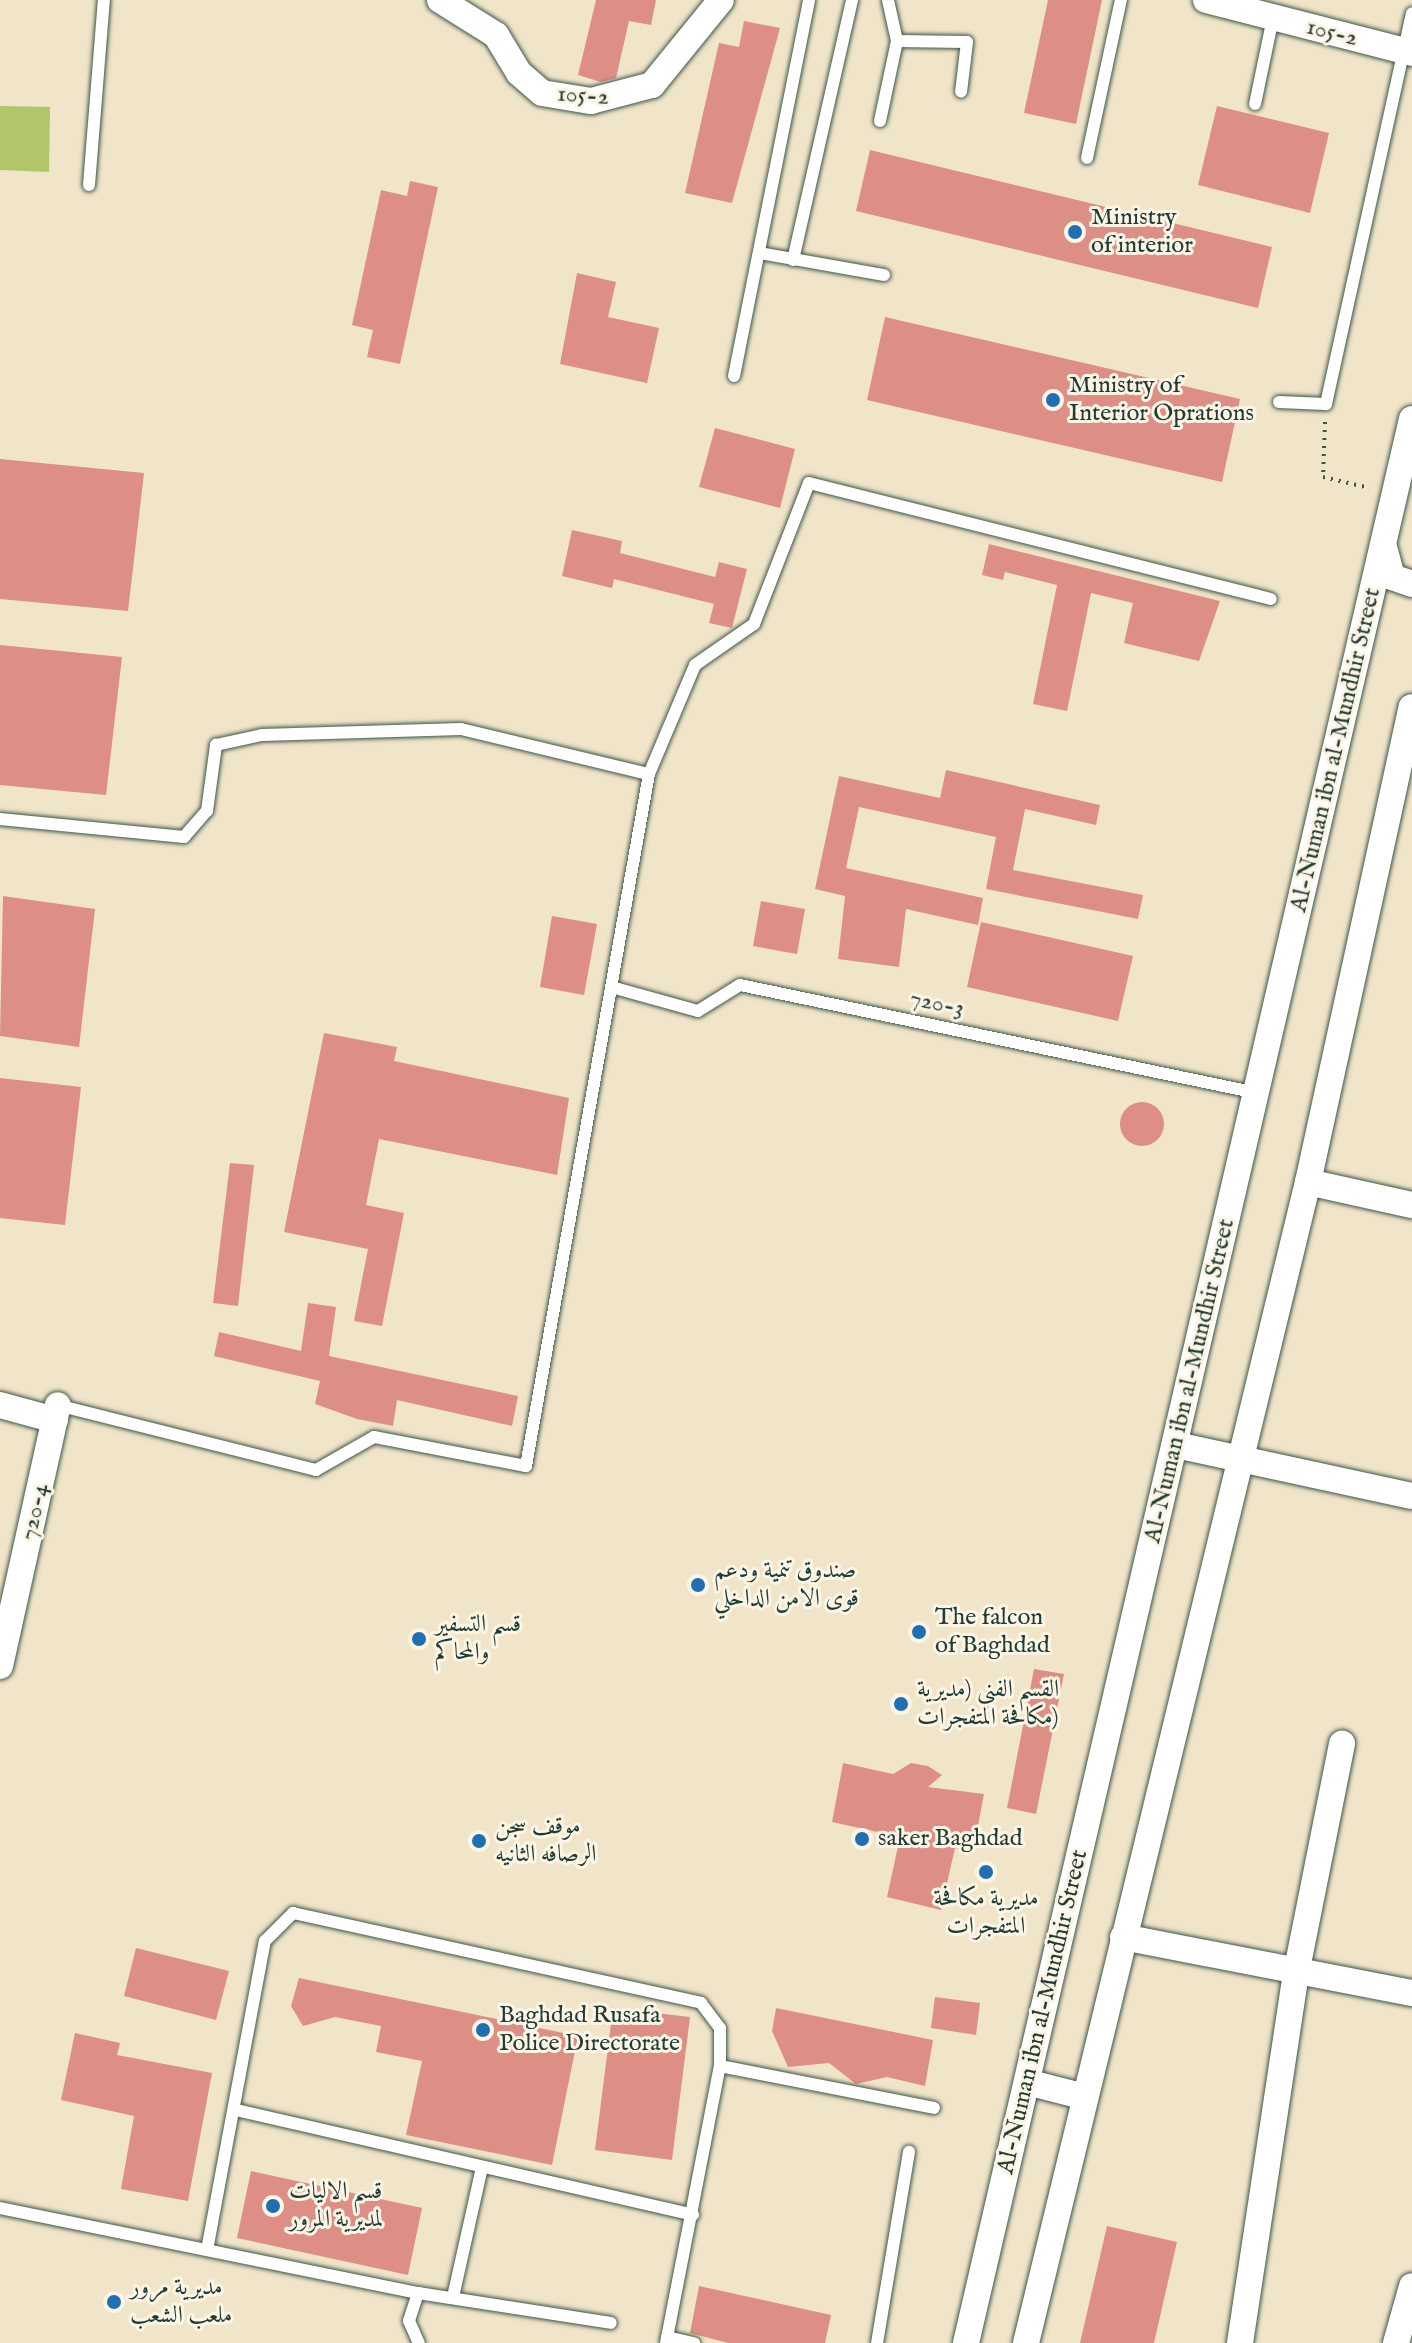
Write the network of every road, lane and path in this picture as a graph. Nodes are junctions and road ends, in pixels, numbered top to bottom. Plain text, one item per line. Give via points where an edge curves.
1 (104, 0) edge
2 (440, 0) edge
3 (721, 0) edge
4 (809, 0) edge
5 (852, 0) edge
6 (888, 0) edge
7 (1121, 0) edge
8 (1206, 0) edge
9 (1412, 13) edge
10 (1273, 18) junction
11 (897, 41) junction
12 (1407, 52) edge
13 (961, 92) dead end
14 (1255, 104) dead end
15 (880, 121) dead end
16 (1087, 158) dead end
17 (89, 185) dead end
18 (759, 253) junction
19 (793, 260) junction
20 (884, 275) dead end
21 (734, 376) dead end
22 (1279, 402) dead end
23 (1326, 404) junction
24 (1412, 419) edge
25 (1395, 494) junction
26 (1384, 547) junction
27 (1412, 584) edge
28 (1271, 599) dead end
29 (1412, 707) edge
30 (649, 774) junction
31 (0, 819) edge
32 (615, 988) junction
33 (1257, 1093) junction
34 (1308, 1182) junction
35 (1412, 1205) edge
36 (0, 1405) edge
37 (57, 1413) junction
38 (1176, 1445) junction
39 (1237, 1457) junction
40 (1412, 1496) edge
41 (0, 1666) edge
42 (1342, 1744) dead end
43 (1123, 1937) junction
44 (1296, 1974) junction
45 (1412, 1993) edge
46 (720, 2066) junction
47 (1027, 2082) junction
48 (1085, 2097) junction
49 (934, 2108) dead end
50 (236, 2110) junction
51 (909, 2152) dead end
52 (482, 2167) junction
53 (0, 2208) edge
54 (693, 2215) junction
55 (207, 2250) junction
56 (1412, 2286) edge
57 (418, 2293) junction
58 (453, 2297) junction
59 (611, 2323) dead end
60 (667, 2340) edge
61 (419, 2343) edge
62 (694, 2343) edge
63 (877, 2343) edge
64 (966, 2343) edge
65 (1026, 2343) edge
66 (1240, 2343) edge
67 (1396, 2343) edge

1 - 17 lane
2 - 3 street, 105-2 via 496,35 519,73 542,93 591,101 652,85
4 - 18 lane
5 - 19 lane
6 - 11 lane
7 - 16 lane
8 - 10 street, 105-2
9 - 12 lane
10 - 12 street, 105-2
10 - 14 lane
11 - 13 lane via 967,42
11 - 15 lane
12 - 23 lane
18 - 19 lane
18 - 21 lane
19 - 20 lane
22 - 23 lane
23 - 25 path via 1323,477
24 - 25 street, Al-Numan ibn al-Mundhir Street
25 - 26 street, Al-Numan ibn al-Mundhir Street
26 - 27 street via 1392,577
26 - 33 street, Al-Numan ibn al-Mundhir Street
28 - 30 lane via 809,483 754,624 695,665
29 - 34 street
30 - 31 lane via 461,729 262,735 216,745 207,811 184,837
30 - 32 lane
32 - 33 lane, 720-3 via 698,1011 740,985
32 - 37 lane via 526,1466 374,1437 316,1470
33 - 38 street, Al-Numan ibn al-Mundhir Street
34 - 35 street
34 - 39 street
36 - 37 street
37 - 41 street, 720-4
38 - 39 street
38 - 47 street, Al-Numan ibn al-Mundhir Street
39 - 40 street
39 - 43 street
42 - 44 street
43 - 44 street
43 - 48 street
44 - 45 street
44 - 66 street
46 - 49 lane
46 - 50 lane via 720,2028 701,2003 293,1913 265,1941
46 - 54 lane
47 - 48 street
47 - 64 street, Al-Numan ibn al-Mundhir Street
48 - 65 street
50 - 52 lane
50 - 55 lane
51 - 63 lane
52 - 54 lane
52 - 58 lane
53 - 55 lane
54 - 60 lane
55 - 57 lane
56 - 67 street
57 - 58 lane
57 - 61 lane via 409,2321
58 - 59 lane
60 - 62 lane

